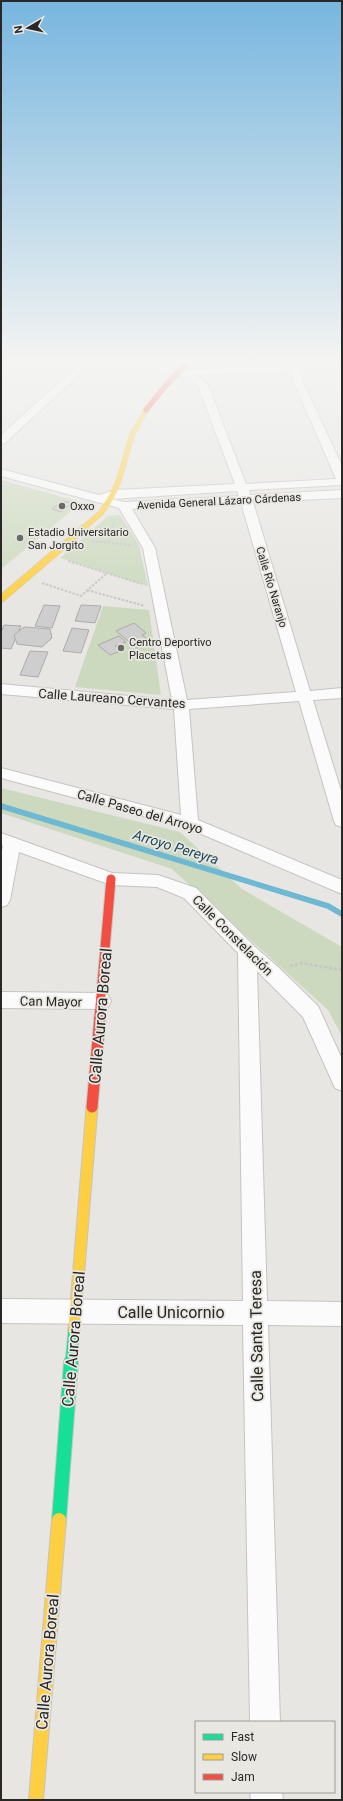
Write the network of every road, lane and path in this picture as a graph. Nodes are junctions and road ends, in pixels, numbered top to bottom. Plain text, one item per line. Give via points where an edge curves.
1 (130, 442) edge
2 (225, 442) edge
3 (325, 442) edge
4 (1, 472) edge
5 (342, 480) edge
6 (104, 486) dead end
7 (244, 493) junction
8 (342, 494) edge
9 (116, 501) junction
10 (95, 502) junction
11 (114, 521) dead end
12 (101, 529) dead end
13 (123, 531) dead end
14 (111, 533) junction
15 (88, 541) dead end
16 (109, 542) junction
17 (131, 545) dead end
18 (67, 560) dead end
19 (106, 573) junction
20 (41, 582) dead end
21 (148, 586) dead end
22 (87, 590) junction
23 (1, 599) edge
24 (151, 608) dead end
25 (1, 689) edge
26 (342, 693) edge
27 (304, 695) junction
28 (181, 705) junction
29 (1, 774) edge
30 (342, 821) edge
31 (190, 823) junction
32 (6, 841) edge
33 (111, 879) junction
34 (342, 887) edge
35 (1, 900) edge
36 (247, 951) junction
37 (342, 970) edge
38 (271, 972) junction
39 (1, 1000) edge
40 (101, 1001) junction
41 (342, 1082) edge
42 (1, 1311) edge
43 (76, 1312) junction
44 (255, 1313) junction
45 (342, 1314) edge
46 (265, 1721) edge
47 (36, 1800) edge

1 - 9 street
2 - 7 street, Calle Río Naranjo
3 - 5 street
4 - 10 street, Avenida General Lázaro Cárdenas
5 - 7 street, Avenida General Lázaro Cárdenas
6 - 10 street
7 - 8 street, Avenida General Lázaro Cárdenas
7 - 9 street, Avenida General Lázaro Cárdenas
7 - 27 street, Calle Río Naranjo
9 - 10 street, Avenida General Lázaro Cárdenas
9 - 23 street
9 - 28 street via 149,548
11 - 14 path
12 - 14 path
13 - 14 path
14 - 16 path
15 - 16 path
16 - 17 path
18 - 19 path
19 - 21 path
19 - 22 path
20 - 22 path via 81,596
22 - 24 path
25 - 28 street, Calle Laureano Cervantes
26 - 27 street, Calle Laureano Cervantes
27 - 28 street, Calle Laureano Cervantes
27 - 30 street, Calle Río Naranjo
28 - 31 street
29 - 31 street, Calle Paseo del Arroyo
31 - 34 street, Calle Paseo del Arroyo
32 - 33 street, Calle Constelación
32 - 35 street
33 - 36 street, Calle Constelación via 158,881 190,893
33 - 40 street, Calle Aurora Boreal
36 - 38 street, Calle Constelación
36 - 44 street, Calle Santa Teresa
37 - 38 path via 301,963
38 - 41 street, Calle Constelación via 311,1012
39 - 40 street, Can Mayor
40 - 43 street, Calle Aurora Boreal
42 - 43 street, Calle Unicornio
43 - 44 street, Calle Unicornio
43 - 47 street, Calle Aurora Boreal
44 - 45 street, Calle Unicornio
44 - 46 street, Calle Santa Teresa

